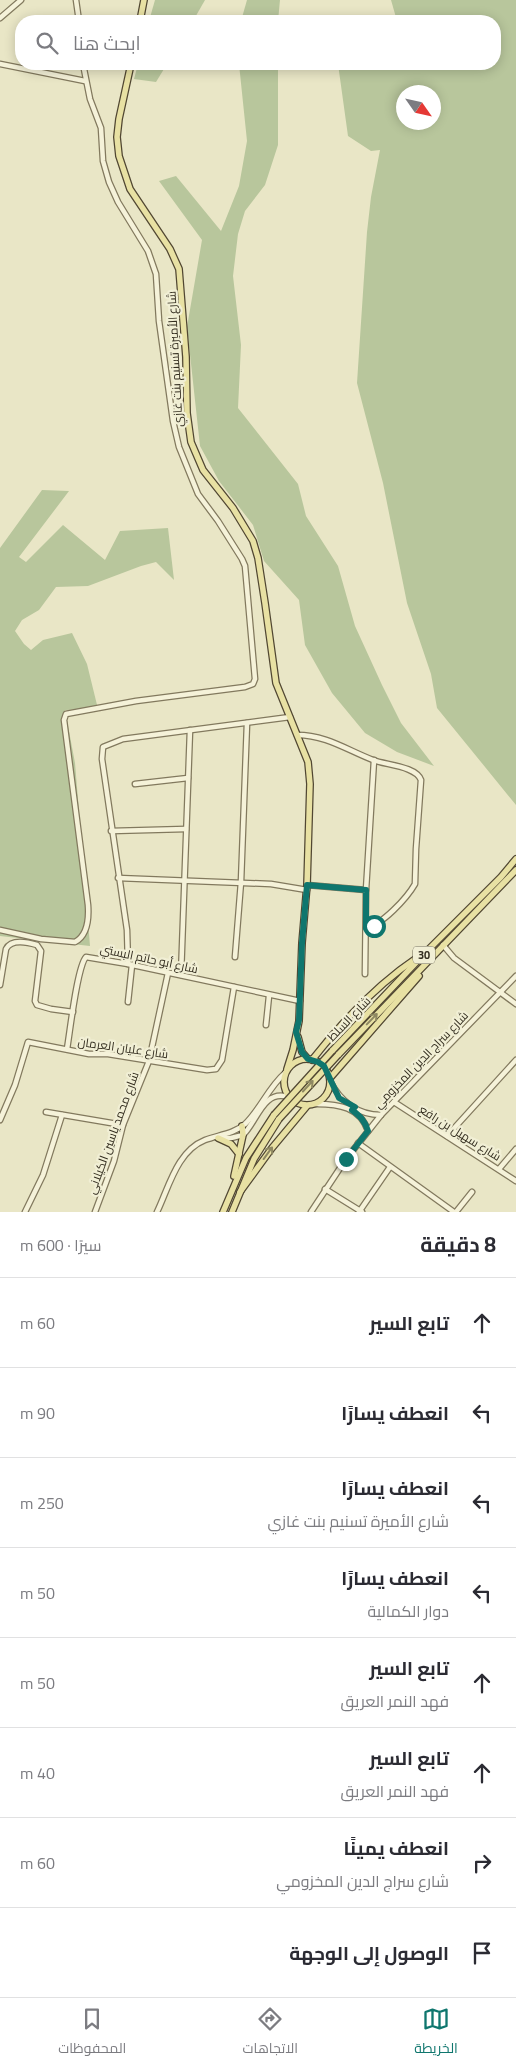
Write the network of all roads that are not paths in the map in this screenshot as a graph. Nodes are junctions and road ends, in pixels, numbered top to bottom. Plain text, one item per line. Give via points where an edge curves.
1 (20, 0) edge
2 (76, 0) edge
3 (144, 0) edge
4 (78, 15) edge
5 (141, 15) edge
6 (0, 18) edge
7 (0, 64) edge
8 (15, 67) edge
9 (30, 70) edge
10 (84, 70) edge
11 (130, 70) edge
12 (85, 81) junction
13 (290, 718) junction
14 (247, 723) junction
15 (190, 730) junction
16 (297, 735) junction
17 (374, 760) junction
18 (188, 778) junction
19 (135, 784) dead end
20 (186, 829) junction
21 (112, 831) junction
22 (516, 859) edge
23 (516, 870) edge
24 (118, 878) junction
25 (184, 879) junction
26 (241, 882) junction
27 (307, 888) junction
28 (366, 890) junction
29 (366, 928) junction
30 (0, 930) edge
31 (443, 945) junction
32 (426, 952) junction
33 (236, 957) dead end
34 (427, 962) junction
35 (130, 964) junction
36 (168, 972) junction
37 (365, 974) dead end
38 (181, 975) junction
39 (516, 976) edge
40 (0, 985) edge
41 (234, 988) junction
42 (500, 993) junction
43 (269, 996) junction
44 (300, 1001) junction
45 (128, 1002) dead end
46 (516, 1004) edge
47 (73, 1012) junction
48 (266, 1025) dead end
49 (296, 1032) junction
50 (68, 1049) junction
51 (335, 1053) junction
52 (310, 1059) junction
53 (516, 1060) edge
54 (149, 1061) junction
55 (286, 1071) junction
56 (330, 1079) junction
57 (288, 1097) junction
58 (394, 1102) junction
59 (316, 1104) junction
60 (307, 1106) junction
61 (354, 1109) junction
62 (46, 1112) dead end
63 (62, 1115) junction
64 (381, 1115) junction
65 (277, 1117) junction
66 (0, 1120) edge
67 (123, 1125) junction
68 (242, 1126) junction
69 (368, 1131) junction
70 (243, 1135) junction
71 (447, 1136) junction
72 (216, 1138) junction
73 (358, 1143) junction
74 (516, 1149) edge
75 (239, 1154) junction
76 (390, 1167) junction
77 (499, 1169) junction
78 (516, 1181) edge
79 (325, 1189) junction
80 (230, 1192) junction
81 (240, 1192) junction
82 (472, 1192) dead end
83 (314, 1211) edge
84 (360, 1211) edge
85 (25, 1212) edge
86 (95, 1212) edge
87 (157, 1212) edge
88 (223, 1212) edge
89 (232, 1212) edge
90 (455, 1212) edge

1 - 6 street
2 - 4 street
3 - 5 main road
7 - 8 street
9 - 12 street
10 - 12 street
11 - 13 main road, شارع الأميرة تسنيم بنت غازي via 117,137 121,167 130,189 179,269 191,442 202,470 233,508 253,541 274,675
12 - 30 street via 101,128 103,161 109,182 148,251 156,274 159,321 179,447 198,494 244,566 255,679 253,684 245,687 66,714 64,720 88,906 87,928 75,942
13 - 14 street
13 - 16 main road, شارع الأميرة تسنيم بنت غازي
14 - 15 street
14 - 26 street
15 - 18 street
15 - 21 street via 124,739 103,747
16 - 17 street via 328,739
16 - 27 main road, شارع الأميرة تسنيم بنت غازي via 308,762 310,784
17 - 28 street
17 - 29 street via 413,771 420,776 422,786 415,884 382,922
18 - 19 street
18 - 20 street
20 - 21 street
20 - 25 street
21 - 24 street
22 - 32 main road, شارع السلط / 30
23 - 31 main road, شارع السلط / 30
24 - 25 street
24 - 35 street
25 - 26 street
25 - 38 street
26 - 27 street
26 - 33 street
27 - 28 street
27 - 44 main road, شارع الأميرة تسنيم بنت غازي
28 - 29 street
29 - 37 street
31 - 34 main road, شارع السلط / 30
31 - 42 street via 454,958
32 - 51 main road, شارع السلط / 30
32 - 52 main road via 355,1011
51 -> 34 main road, شارع السلط / 30
34 - 56 main road
35 - 36 street, شارع أبو حاتم البستي
35 - 45 street
35 - 47 street, شارع أبو حاتم البستي via 85,959
36 - 38 street, شارع أبو حاتم البستي
36 - 54 street, شارع محمد ياسين الكيلاني
38 - 41 street, شارع أبو حاتم البستي
39 - 42 street, شارع سراج الدين المخزومي
40 - 47 street via 8,944 36,945 41,951 35,1001 42,1007
41 - 43 street, شارع أبو حاتم البستي
41 - 54 street, شارع عليان العرمان via 222,1060 216,1069
42 - 46 street
42 - 58 street, شارع سراج الدين المخزومي
43 - 44 street, شارع أبو حاتم البستي
43 - 48 street
44 - 49 main road, شارع الأميرة تسنيم بنت غازي
47 - 50 street, شارع أبو حاتم البستي
49 - 52 main road, شارع الأميرة تسنيم بنت غازي via 300,1047
49 - 55 main road, شارع الأميرة تسنيم بنت غازي
50 - 54 street, شارع عليان العرمان
50 - 66 street, شارع عليان العرمان via 28,1042
51 - 65 main road, شارع السلط / 30, bridge
52 - 55 main road via 298,1061
52 - 56 main road via 324,1066
53 - 71 street
54 - 67 street, شارع محمد ياسين الكيلاني
55 - 57 main road via 283,1085
55 - 68 street
56 - 59 main road via 329,1090
56 - 61 street via 339,1098
57 - 60 main road
57 - 70 street via 270,1098
58 - 64 street, شارع سراج الدين المخزومي
58 - 71 street, شارع سهيل بن رافع
59 - 60 main road
59 - 61 street
81 -> 60 main road
61 - 64 street
61 - 69 street
62 - 63 street
63 - 67 street
63 - 85 street via 43,1175
64 - 69 street, شارع سراج الدين المخزومي
65 - 80 main road, شارع السلط / 30 via 253,1146
65 - 81 main road, شارع السلط / 30
67 - 86 street, شارع محمد ياسين الكيلاني
68 - 70 main road
68 - 72 street
69 - 73 street, شارع سراج الدين المخزومي
70 - 72 street
70 - 75 main road
71 - 77 street, شارع سهيل بن رافع
72 - 75 main road via 231,1144
72 - 87 street via 198,1143 184,1156
73 - 76 street
73 - 79 street, شارع سراج الدين المخزومي
74 - 77 street
75 - 80 main road
76 - 84 street
76 - 90 street
77 - 78 street, شارع سهيل بن رافع
79 - 83 street, شارع سراج الدين المخزومي
79 - 84 street
80 - 88 main road, شارع السلط / 30
81 - 89 main road, شارع السلط / 30
82 - 90 street

